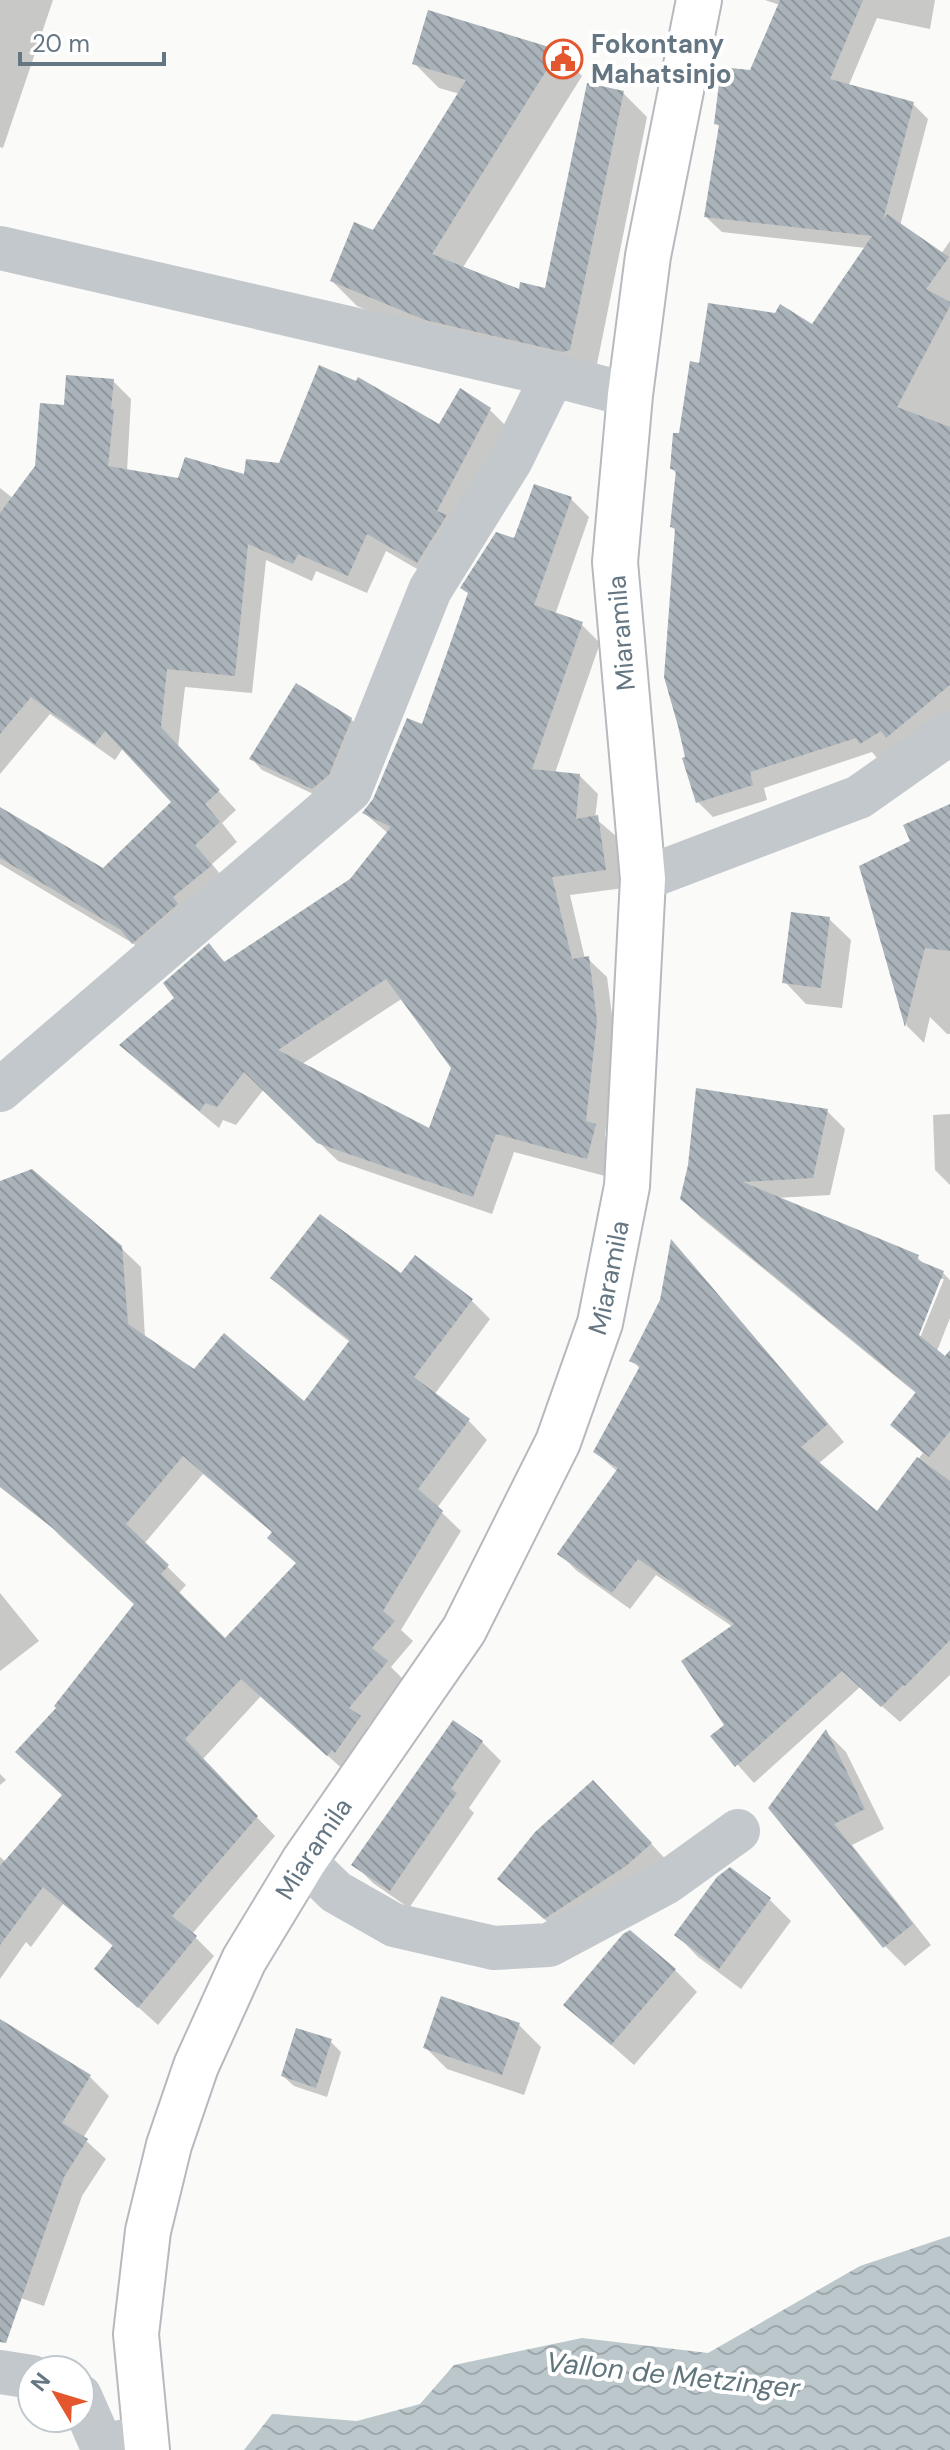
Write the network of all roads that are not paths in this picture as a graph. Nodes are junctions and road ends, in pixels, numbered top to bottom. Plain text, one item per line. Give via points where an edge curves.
1 (699, 0) edge
2 (0, 248) edge
3 (553, 375) junction
4 (630, 395) junction
5 (950, 733) edge
6 (643, 879) junction
7 (0, 1090) edge
8 (738, 1831) dead end
9 (304, 1861) junction
10 (96, 2432) edge
11 (146, 2443) edge

1 - 4 main road, Miaramila via 648,256
2 - 3 street
3 - 4 street
3 - 7 street via 511,460 430,590 350,790
4 - 6 main road, Miaramila via 615,562
5 - 6 street via 859,797
6 - 9 main road, Miaramila via 627,1186 595,1338 558,1442 464,1630
8 - 9 street via 667,1882 549,1945 494,1948 394,1925 336,1892
9 - 11 main road, Miaramila via 244,1960 196,2066 169,2145 148,2231 136,2334
10 - 11 street via 102,2446

